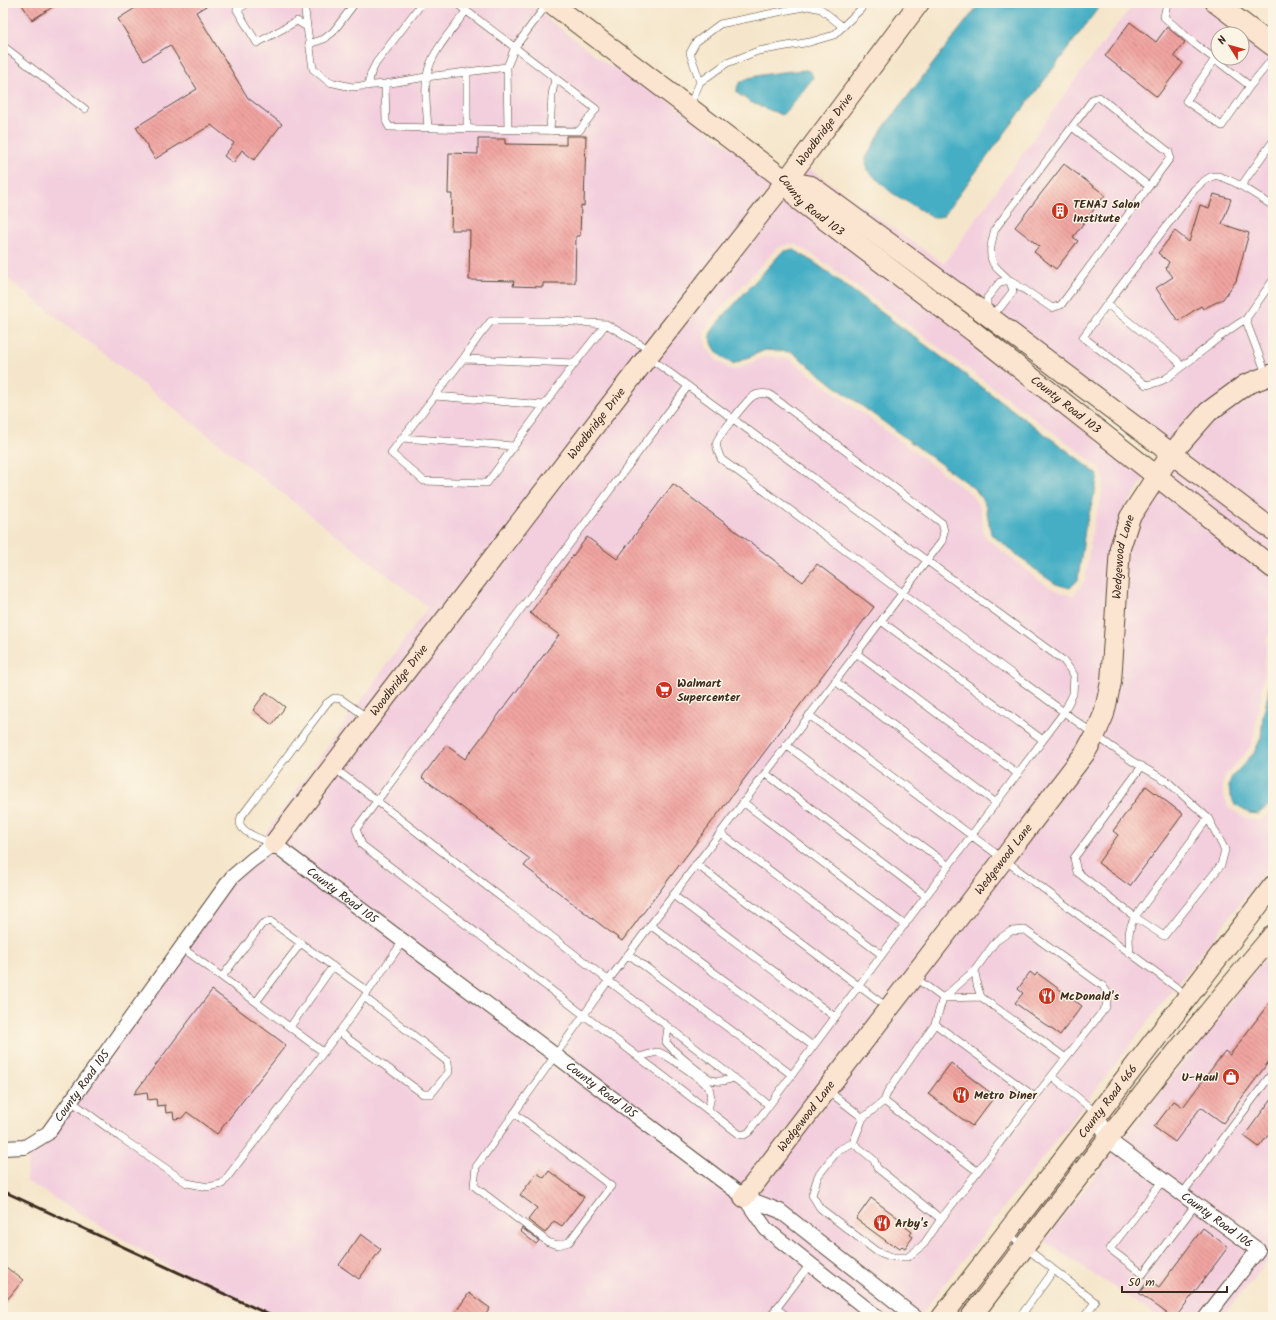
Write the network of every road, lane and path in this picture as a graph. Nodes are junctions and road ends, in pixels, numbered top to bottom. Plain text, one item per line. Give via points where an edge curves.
1 (248, 3) edge
2 (304, 3) edge
3 (354, 3) edge
4 (422, 3) edge
5 (456, 3) edge
6 (548, 3) edge
7 (551, 3) edge
8 (863, 3) edge
9 (919, 3) edge
10 (1167, 3) edge
11 (1216, 3) edge
12 (237, 6) edge
13 (466, 11) junction
14 (307, 27) junction
15 (843, 27) junction
16 (309, 44) junction
17 (3, 46) edge
18 (1273, 46) edge
19 (515, 48) junction
20 (1210, 55) edge
21 (1273, 58) edge
22 (1210, 66) edge
23 (1224, 66) edge
24 (507, 67) junction
25 (467, 72) junction
26 (426, 76) junction
27 (555, 78) junction
28 (700, 82) junction
29 (385, 84) junction
30 (368, 86) junction
31 (1250, 86) junction
32 (689, 107) junction
33 (85, 109) dead end
34 (1072, 127) junction
35 (428, 128) junction
36 (467, 129) junction
37 (508, 130) junction
38 (550, 131) junction
39 (1273, 141) edge
40 (786, 181) junction
41 (1149, 186) junction
42 (1241, 186) junction
43 (1273, 206) edge
44 (1010, 280) junction
45 (1273, 280) edge
46 (1107, 304) junction
47 (987, 315) junction
48 (1246, 319) junction
49 (606, 324) junction
50 (974, 332) junction
51 (650, 354) junction
52 (463, 359) junction
53 (575, 363) junction
54 (1181, 367) junction
55 (1270, 375) edge
56 (688, 386) junction
57 (435, 396) junction
58 (544, 405) junction
59 (733, 419) junction
60 (402, 438) junction
61 (514, 446) junction
62 (1172, 453) junction
63 (1156, 476) junction
64 (1273, 530) edge
65 (926, 560) junction
66 (1273, 568) edge
67 (902, 592) junction
68 (881, 621) junction
69 (856, 653) junction
70 (835, 681) junction
71 (1064, 712) junction
72 (809, 715) junction
73 (369, 719) junction
74 (1095, 735) junction
75 (1043, 740) junction
76 (786, 745) junction
77 (333, 766) junction
78 (1142, 766) junction
79 (765, 774) junction
80 (1018, 774) junction
81 (378, 800) junction
82 (743, 802) junction
83 (996, 803) junction
84 (1208, 818) junction
85 (720, 833) junction
86 (972, 835) junction
87 (274, 844) junction
88 (1004, 859) junction
89 (696, 864) junction
90 (949, 866) junction
91 (1273, 886) edge
92 (673, 895) junction
93 (926, 896) junction
94 (1135, 916) junction
95 (905, 925) junction
96 (650, 926) junction
97 (1273, 935) edge
98 (403, 941) junction
99 (301, 943) junction
100 (181, 947) junction
101 (1130, 953) junction
102 (628, 954) junction
103 (882, 955) junction
104 (333, 966) junction
105 (975, 970) junction
106 (914, 976) junction
107 (222, 977) junction
108 (608, 981) junction
109 (859, 986) junction
110 (366, 994) junction
111 (1189, 996) junction
112 (981, 997) junction
113 (943, 998) junction
114 (256, 1002) junction
115 (889, 1008) junction
116 (584, 1014) junction
117 (835, 1017) junction
118 (936, 1024) junction
119 (290, 1027) junction
120 (668, 1027) junction
121 (339, 1032) junction
122 (813, 1046) junction
123 (323, 1052) junction
124 (556, 1056) junction
125 (640, 1058) junction
126 (1066, 1058) junction
127 (1273, 1072) edge
128 (792, 1075) junction
129 (1052, 1076) junction
130 (734, 1078) junction
131 (827, 1089) junction
132 (1034, 1097) junction
133 (71, 1101) junction
134 (884, 1101) junction
135 (769, 1105) junction
136 (708, 1110) junction
137 (514, 1113) junction
138 (1098, 1115) junction
139 (864, 1118) junction
140 (1107, 1139) junction
141 (852, 1143) junction
142 (3, 1148) edge
143 (978, 1172) junction
144 (1163, 1180) junction
145 (1182, 1194) junction
146 (744, 1197) junction
147 (1196, 1204) junction
148 (941, 1219) junction
149 (1007, 1233) junction
150 (1024, 1247) junction
151 (810, 1264) junction
152 (1054, 1270) junction
153 (776, 1308) junction
154 (770, 1317) edge
155 (788, 1317) edge
156 (878, 1317) edge
157 (915, 1317) edge
158 (942, 1317) edge
159 (970, 1317) edge
160 (1020, 1317) edge
161 (1084, 1317) edge
162 (1206, 1317) edge

1 - 12 lane
2 - 14 lane
3 - 16 lane via 324,40
4 - 30 lane via 376,63
5 - 13 lane
6 - 19 lane
7 - 32 street
8 - 15 lane via 861,9
9 - 40 street, Woodbridge Drive
10 - 20 lane via 1164,17
11 - 18 street
12 - 14 lane via 257,42 297,21
13 - 19 lane
13 - 26 lane via 434,54
14 - 16 lane
15 - 28 lane via 834,35 810,42 758,51 727,63
15 - 28 lane via 820,9 808,6 720,24 696,42 690,53
16 - 30 lane via 313,69 329,82 352,87
17 - 33 lane
19 - 24 lane
19 - 27 lane
21 - 31 lane
22 - 31 lane via 1186,101 1222,126
23 - 31 lane
24 - 25 lane
24 - 37 lane
25 - 26 lane
25 - 36 lane
26 - 29 lane
26 - 35 lane
27 - 38 lane
27 - 38 lane via 596,109 579,131
28 - 32 lane
29 - 30 lane
29 - 35 lane via 386,121 389,128
32 - 40 street
34 - 41 lane
34 - 41 lane via 1093,100 1099,97 1169,152 1170,158
34 - 44 lane via 995,229 990,247 994,264
35 - 36 lane
36 - 37 lane
37 - 38 lane
39 - 42 lane
40 - 47 street, County Road 103 via 811,186
40 - 50 street, County Road 103 via 800,202
40 - 51 street, Woodbridge Drive
41 - 44 lane via 1060,305 1052,308
42 - 43 lane
42 - 46 lane via 1222,176 1214,176 1194,190
44 - 47 lane via 1013,291 1000,308
44 - 47 lane via 1000,282 987,298
45 - 48 lane
46 - 54 lane via 1177,360
46 - 54 lane via 1083,337 1146,385 1167,379
47 - 50 street
47 - 62 street, County Road 103
48 - 54 lane
48 - 55 lane
49 - 51 lane
49 - 52 lane via 491,321
49 - 53 lane
50 - 63 street, County Road 103
51 - 56 lane
51 - 73 street, Woodbridge Drive
52 - 53 lane
52 - 57 lane
53 - 58 lane
55 - 62 street via 1244,385 1208,412
56 - 59 lane
56 - 81 lane
57 - 58 lane
57 - 60 lane
58 - 61 lane
59 - 65 lane
59 - 65 lane via 751,397 760,393 769,394 942,523 942,541
59 - 67 lane via 717,441 721,459
60 - 61 lane
60 - 61 lane via 391,453 424,481 487,483
62 - 63 street, Wedgewood Lane
62 - 64 street, County Road 103
63 - 66 street, County Road 103
63 - 74 street, Wedgewood Lane via 1130,517 1120,548 1111,682 1104,714
65 - 67 lane
65 - 71 lane via 1064,661 1074,675 1073,694
67 - 68 lane
67 - 71 lane
68 - 69 lane
68 - 75 lane
69 - 70 lane
69 - 80 lane
70 - 72 lane
70 - 83 lane
71 - 74 lane
71 - 75 lane
72 - 76 lane
72 - 86 lane
73 - 77 street, Woodbridge Drive
73 - 87 lane via 341,699 334,698 327,703 241,817 241,827 252,836
74 - 78 lane
74 - 88 street, Wedgewood Lane via 1085,753
75 - 80 lane
76 - 79 lane
76 - 90 lane
77 - 81 lane
77 - 87 street, Woodbridge Drive
78 - 84 lane via 1167,781
78 - 94 lane via 1074,858 1076,872
79 - 82 lane
79 - 93 lane
80 - 83 lane
81 - 108 lane
81 - 116 lane via 356,829 362,845
82 - 85 lane
82 - 95 lane
83 - 86 lane
84 - 94 lane
84 - 94 lane via 1225,850 1221,865 1164,936
85 - 89 lane
85 - 103 lane
86 - 88 lane
86 - 90 lane
87 - 98 street, County Road 105
87 - 100 street, County Road 105 via 232,877
88 - 101 lane
88 - 106 street, Wedgewood Lane
89 - 92 lane
89 - 109 lane
90 - 93 lane
91 - 111 street, County Road 466
92 - 96 lane
92 - 117 lane
93 - 95 lane
94 - 101 lane via 1130,925
95 - 103 lane
96 - 102 lane
96 - 122 lane
97 - 140 street, County Road 466 via 1209,1010
98 - 110 lane
98 - 124 street, County Road 105
99 - 104 lane
99 - 107 lane via 270,920 262,924
99 - 114 lane
100 - 107 lane
100 - 133 street, County Road 105
101 - 111 lane
102 - 108 lane
102 - 128 lane
103 - 109 lane
104 - 110 lane
104 - 119 lane
105 - 112 lane
105 - 113 lane
105 - 126 lane via 996,941 1011,931 1025,930 1102,986 1108,994 1106,1007
106 - 113 lane
106 - 115 street, Wedgewood Lane
107 - 114 lane
108 - 116 lane
108 - 120 lane
109 - 115 lane
109 - 117 lane
110 - 121 lane
110 - 121 lane via 448,1062 449,1072 431,1094 423,1094
111 - 138 street, County Road 466
112 - 113 lane
112 - 126 lane
113 - 118 lane
114 - 119 lane
115 - 131 street, Wedgewood Lane
116 - 124 lane
116 - 125 lane
117 - 122 lane
118 - 132 lane
118 - 134 lane via 888,1091
119 - 123 lane
120 - 130 lane
120 - 130 lane via 666,1042 702,1073 712,1080 723,1082
121 - 123 lane
122 - 128 lane
123 - 133 lane via 222,1184 208,1187 187,1183
124 - 137 lane
124 - 146 street, County Road 105
125 - 136 lane
125 - 136 lane via 656,1052 665,1054 699,1079 708,1087 711,1097
126 - 129 lane
127 - 145 lane
128 - 135 lane
129 - 132 lane
129 - 138 lane
130 - 135 lane
131 - 139 lane
131 - 146 street, Wedgewood Lane
132 - 143 lane
133 - 142 street, County Road 105 via 48,1133 25,1147
134 - 139 lane
134 - 143 lane
135 - 136 lane via 744,1135 739,1134
137 - 137 lane via 611,1186 569,1242 558,1245 548,1242 474,1186 476,1167
138 - 140 street
138 - 149 street, County Road 466
139 - 141 lane
140 - 144 street, County Road 106
140 - 150 street, County Road 466
141 - 148 lane via 874,1160 877,1168
141 - 148 lane via 838,1150 818,1176 812,1195 820,1208 876,1251 892,1257 908,1258 924,1244
143 - 148 lane
144 - 145 street, County Road 106
144 - 147 lane via 1110,1249 1143,1274
145 - 147 street, County Road 106
146 - 151 street, County Road 105 via 766,1229
146 - 157 street, County Road 105 via 780,1210
147 - 162 street, County Road 106 via 1258,1250
149 - 150 lane
149 - 158 street, County Road 466
150 - 152 lane
150 - 159 street, County Road 466
151 - 153 lane
151 - 156 street, County Road 105
152 - 160 lane
152 - 161 lane via 1096,1302
153 - 154 lane
153 - 155 lane

